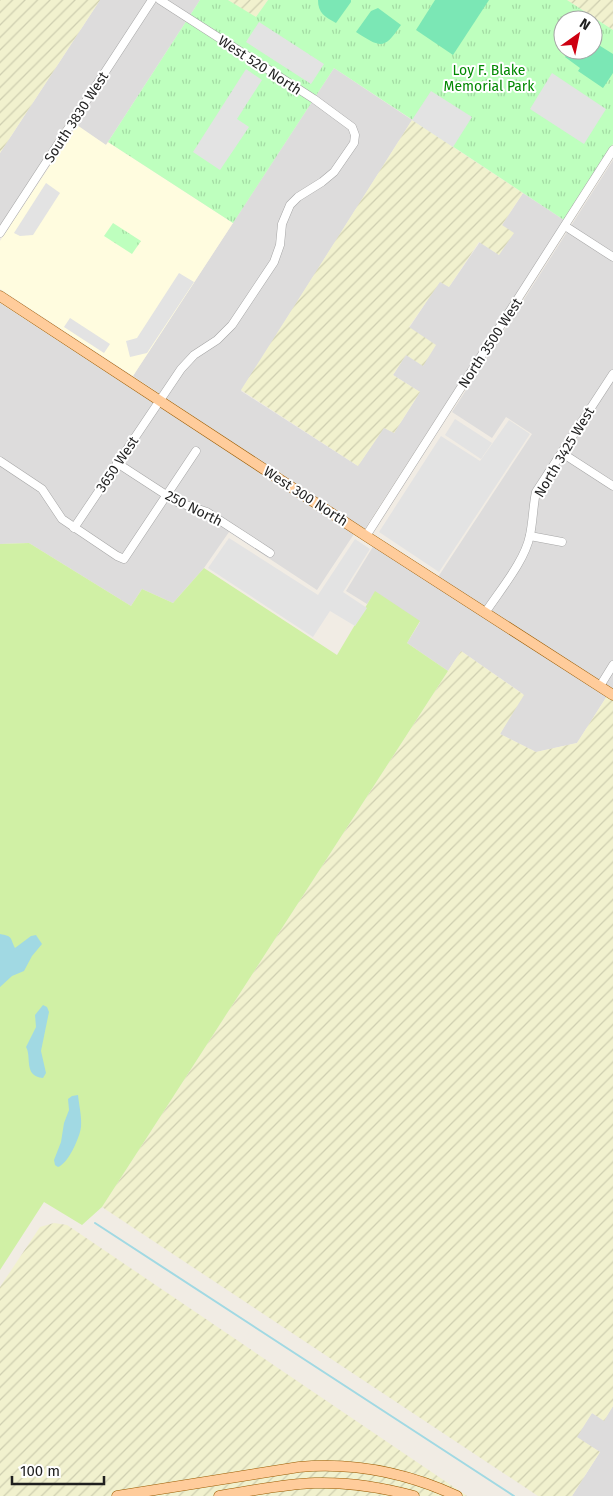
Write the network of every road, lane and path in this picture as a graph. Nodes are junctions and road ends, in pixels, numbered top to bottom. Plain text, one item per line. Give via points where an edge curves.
1 (152, 0) edge
2 (160, 0) edge
3 (355, 135) joint
4 (613, 150) edge
5 (565, 226) junction
6 (0, 233) edge
7 (613, 257) edge
8 (0, 296) edge
9 (613, 374) edge
10 (160, 400) junction
11 (196, 450) dead end
12 (562, 453) junction
13 (0, 462) edge
14 (117, 463) junction
15 (613, 486) edge
16 (167, 496) junction
17 (74, 528) junction
18 (366, 536) junction
19 (530, 536) junction
20 (562, 542) dead end
21 (270, 553) dead end
22 (485, 612) junction
23 (613, 665) edge
24 (600, 686) junction
25 (613, 695) edge
26 (118, 1496) edge
27 (219, 1496) edge
28 (414, 1496) edge
29 (457, 1496) edge

1 - 6 street, South 3830 West
2 - 3 street, West 520 North via 314,99 352,127
3 - 10 street, 3650 West via 354,143 334,172 290,205 282,224 280,246 274,262 232,325 187,362
4 - 5 street, North 3500 West
5 - 7 street
5 - 18 street, North 3500 West
8 - 10 main road, West 300 North
9 - 12 street, North 3425 West
10 - 14 street, 3650 West
10 - 18 main road, West 300 North
11 - 16 street
12 - 15 street
12 - 19 street, North 3425 West via 536,492
13 - 17 street via 38,486 62,519
14 - 16 street, 250 North
14 - 17 street, 3650 West
16 - 17 street via 124,559
16 - 21 street, 250 North via 207,512
18 - 22 main road, West 300 North
19 - 20 street
19 - 22 street, North 3425 West via 520,560
22 - 24 main road, West 300 North
23 - 24 street
24 - 25 main road, West 300 North
26 - 29 main road via 299,1466 327,1465 400,1475
27 - 28 main road via 320,1483 366,1486

